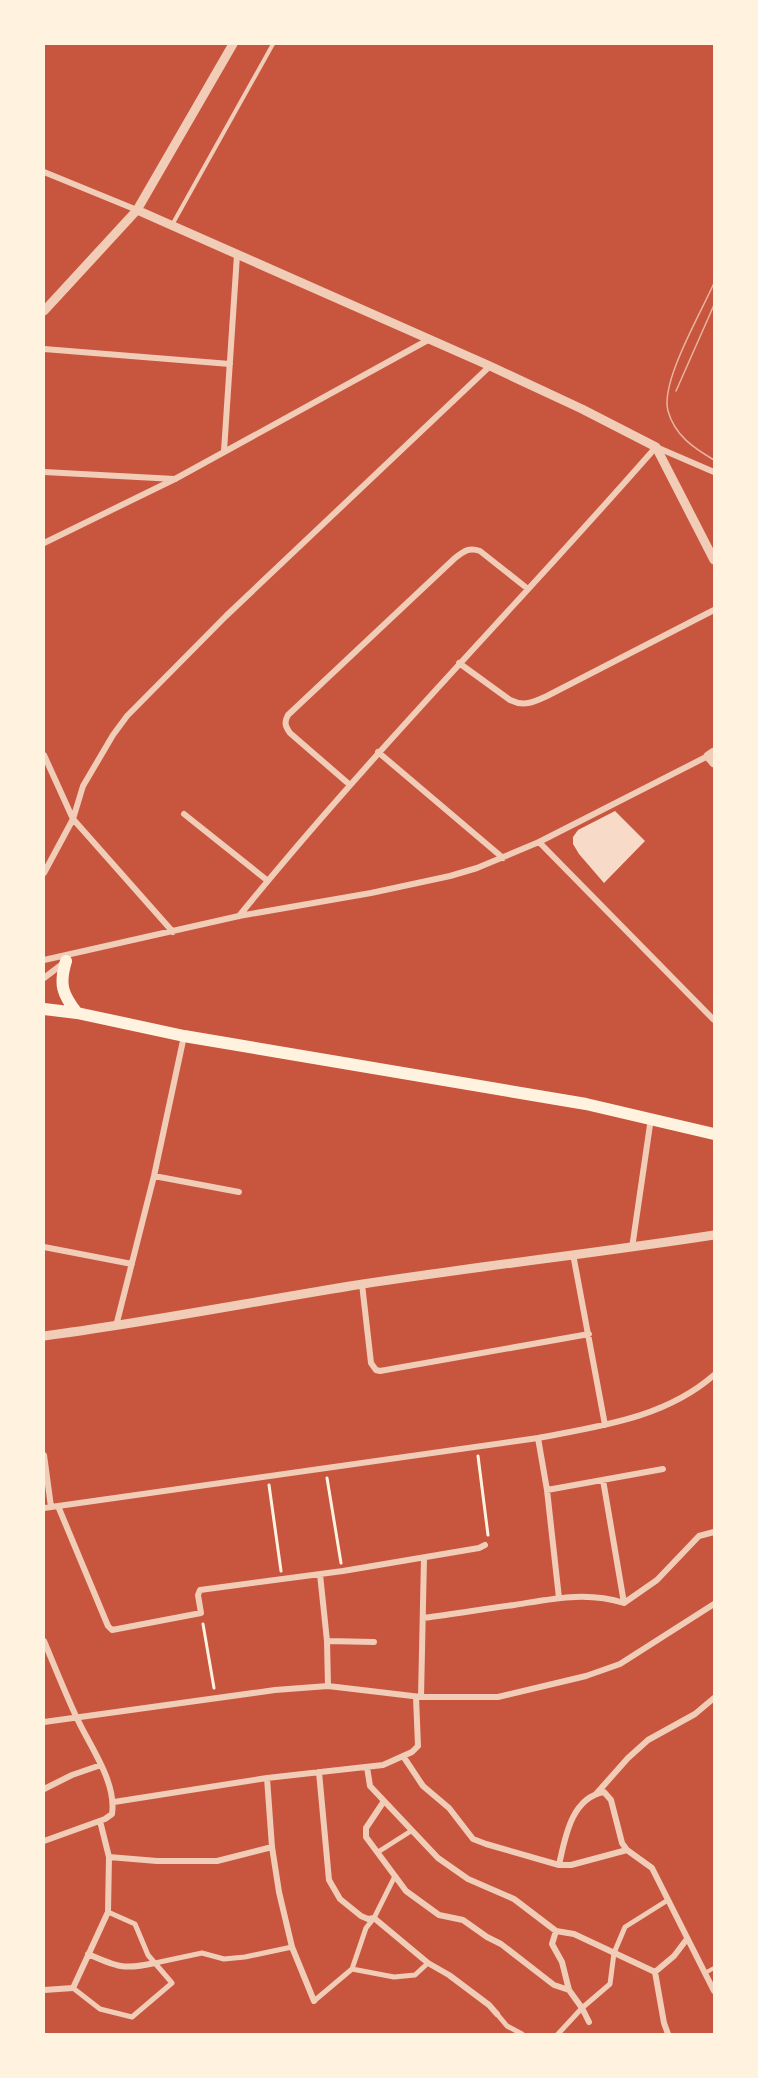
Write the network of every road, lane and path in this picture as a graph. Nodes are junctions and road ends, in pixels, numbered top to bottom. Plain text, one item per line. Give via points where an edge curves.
1 (233, 44) edge
2 (273, 44) edge
3 (44, 172) edge
4 (137, 210) junction
5 (172, 226) junction
6 (237, 255) junction
7 (44, 311) edge
8 (428, 340) junction
9 (44, 349) edge
10 (230, 364) junction
11 (490, 366) junction
12 (656, 447) junction
13 (224, 451) junction
14 (44, 472) edge
15 (714, 472) edge
16 (175, 479) junction
17 (44, 543) edge
18 (714, 560) edge
19 (528, 589) junction
20 (714, 610) edge
21 (459, 663) junction
22 (378, 752) junction
23 (44, 755) edge
24 (712, 757) edge
25 (350, 785) junction
26 (184, 814) dead end
27 (73, 819) junction
28 (539, 842) junction
29 (503, 858) junction
30 (44, 873) edge
31 (268, 881) junction
32 (240, 916) junction
33 (173, 932) junction
34 (77, 952) junction
35 (44, 960) edge
36 (66, 961) junction
37 (44, 978) edge
38 (44, 1009) edge
39 (77, 1013) junction
40 (714, 1020) edge
41 (184, 1036) junction
42 (651, 1118) junction
43 (714, 1134) edge
44 (154, 1176) junction
45 (239, 1192) dead end
46 (714, 1235) edge
47 (44, 1246) edge
48 (632, 1248) junction
49 (573, 1254) junction
50 (132, 1264) junction
51 (362, 1284) junction
52 (116, 1326) junction
53 (589, 1334) junction
54 (44, 1336) edge
55 (714, 1375) edge
56 (605, 1425) junction
57 (538, 1438) junction
58 (477, 1448) junction
59 (44, 1455) edge
60 (325, 1467) junction
61 (663, 1469) dead end
62 (268, 1476) junction
63 (603, 1480) junction
64 (547, 1490) junction
65 (51, 1507) edge
66 (714, 1532) edge
67 (485, 1545) joint
68 (424, 1558) junction
69 (343, 1571) junction
70 (320, 1574) junction
71 (282, 1578) junction
72 (559, 1598) junction
73 (624, 1603) junction
74 (714, 1604) edge
75 (201, 1613) junction
76 (423, 1618) junction
77 (44, 1641) edge
78 (327, 1641) junction
79 (374, 1642) dead end
80 (328, 1686) junction
81 (419, 1697) junction
82 (714, 1698) edge
83 (215, 1699) junction
84 (76, 1717) junction
85 (44, 1722) edge
86 (403, 1756) junction
87 (101, 1765) junction
88 (367, 1767) junction
89 (319, 1772) junction
90 (267, 1778) junction
91 (44, 1789) edge
92 (596, 1794) junction
93 (384, 1801) junction
94 (114, 1802) junction
95 (100, 1821) junction
96 (411, 1831) junction
97 (44, 1841) edge
98 (272, 1847) junction
99 (627, 1850) junction
100 (378, 1852) junction
101 (109, 1857) junction
102 (559, 1865) junction
103 (395, 1876) junction
104 (668, 1900) junction
105 (108, 1912) junction
106 (374, 1918) junction
107 (556, 1931) junction
108 (687, 1939) junction
109 (292, 1947) junction
110 (614, 1953) junction
111 (88, 1954) junction
112 (156, 1963) junction
113 (428, 1963) junction
114 (714, 1968) edge
115 (352, 1969) junction
116 (655, 1972) junction
117 (705, 1973) junction
118 (73, 1988) junction
119 (44, 1990) edge
120 (569, 1990) junction
121 (714, 1991) edge
122 (314, 2001) joint
123 (582, 2008) junction
124 (497, 2014) joint
125 (589, 2022) dead end
126 (522, 2034) edge
127 (558, 2034) edge
128 (668, 2034) edge

1 - 4 street
2 - 5 lane
3 - 4 street
4 - 5 street
4 - 7 street
5 - 6 street
6 - 8 street
6 - 10 street
8 - 11 street
8 - 13 street
9 - 10 street
10 - 13 street
11 - 12 street
11 - 27 street via 226,616 127,716 83,786
12 - 15 street
12 - 18 street
12 - 19 street
13 - 16 street
14 - 16 street
16 - 17 street
19 - 21 street
19 - 25 street via 480,551 466,550 288,715 285,720 290,733
20 - 21 street via 526,704 510,700
21 - 22 street
22 - 25 street
22 - 29 street
23 - 27 street
24 - 28 street
25 - 31 street
26 - 31 street
27 - 30 street
27 - 33 street
28 - 29 street
28 - 40 street
29 - 32 street via 450,876
31 - 32 street
32 - 33 street
33 - 34 street
34 - 35 street
34 - 36 street
36 - 37 street
36 - 39 main road via 62,976 65,998
38 - 39 main road
39 - 41 main road
41 - 42 main road
41 - 44 street
42 - 43 main road
42 - 48 street
44 - 45 street
44 - 50 street
46 - 48 street
47 - 50 street
48 - 49 street
49 - 51 street
49 - 53 street
50 - 52 street
51 - 52 street
51 - 53 street via 371,1363 380,1371
52 - 54 street
53 - 56 street
55 - 56 street via 670,1405
56 - 57 street
57 - 58 street
57 - 64 street
58 - 60 street
58 - 67 path via 489,1537
59 - 65 street
60 - 62 street
60 - 69 path
61 - 63 street
62 - 65 street
62 - 71 path
63 - 64 street
63 - 73 street
64 - 72 street
65 - 75 street via 110,1629
66 - 73 street via 699,1536 657,1580
67 - 68 street
68 - 69 street
68 - 76 street
69 - 70 street
70 - 71 street
70 - 78 street
71 - 75 street via 200,1590
72 - 73 street via 592,1596
72 - 76 street
74 - 81 street via 620,1664 586,1676 498,1697
75 - 83 path
76 - 81 street
77 - 84 street
78 - 79 street
78 - 80 street
80 - 81 street
80 - 83 street
81 - 86 street via 420,1742
82 - 92 street via 695,1714 648,1740
83 - 84 street
84 - 85 street
84 - 87 street
86 - 88 street
86 - 102 street via 423,1786 449,1808 473,1839
87 - 91 street
87 - 94 street
88 - 89 street
88 - 93 street via 370,1786
89 - 90 street
89 - 106 street via 329,1880 340,1899 361,1916
90 - 94 street
90 - 98 street
92 - 99 street via 604,1792 611,1800
92 - 102 street via 569,1823
93 - 96 street
93 - 100 street via 366,1828 366,1837
94 - 95 street via 112,1814
95 - 97 street
95 - 101 street
96 - 100 street
96 - 107 street via 438,1858 468,1879 514,1899
98 - 101 street via 217,1861
98 - 109 street
99 - 102 street
99 - 104 street via 652,1868
100 - 103 street
101 - 105 street
103 - 106 street
103 - 120 street via 406,1891 439,1915 463,1920 554,1985
104 - 108 street
104 - 110 street via 625,1927
105 - 111 street
105 - 112 street via 135,1924 148,1955
106 - 113 street
106 - 115 street via 359,1944
107 - 110 street via 574,1934
107 - 120 street via 552,1944 562,1962
108 - 116 street
108 - 117 street
109 - 112 street via 224,1959 202,1953
109 - 122 street
110 - 116 street
110 - 123 street via 610,1984
111 - 112 street via 115,1966 133,1968
111 - 118 street
112 - 118 street via 172,1983 132,2017 100,2009
113 - 115 street via 415,1975 394,1977
113 - 124 street
114 - 117 lane
115 - 122 street
116 - 128 street
117 - 121 street
118 - 119 street
120 - 123 street
123 - 125 street
123 - 127 street
124 - 126 street via 507,2026

